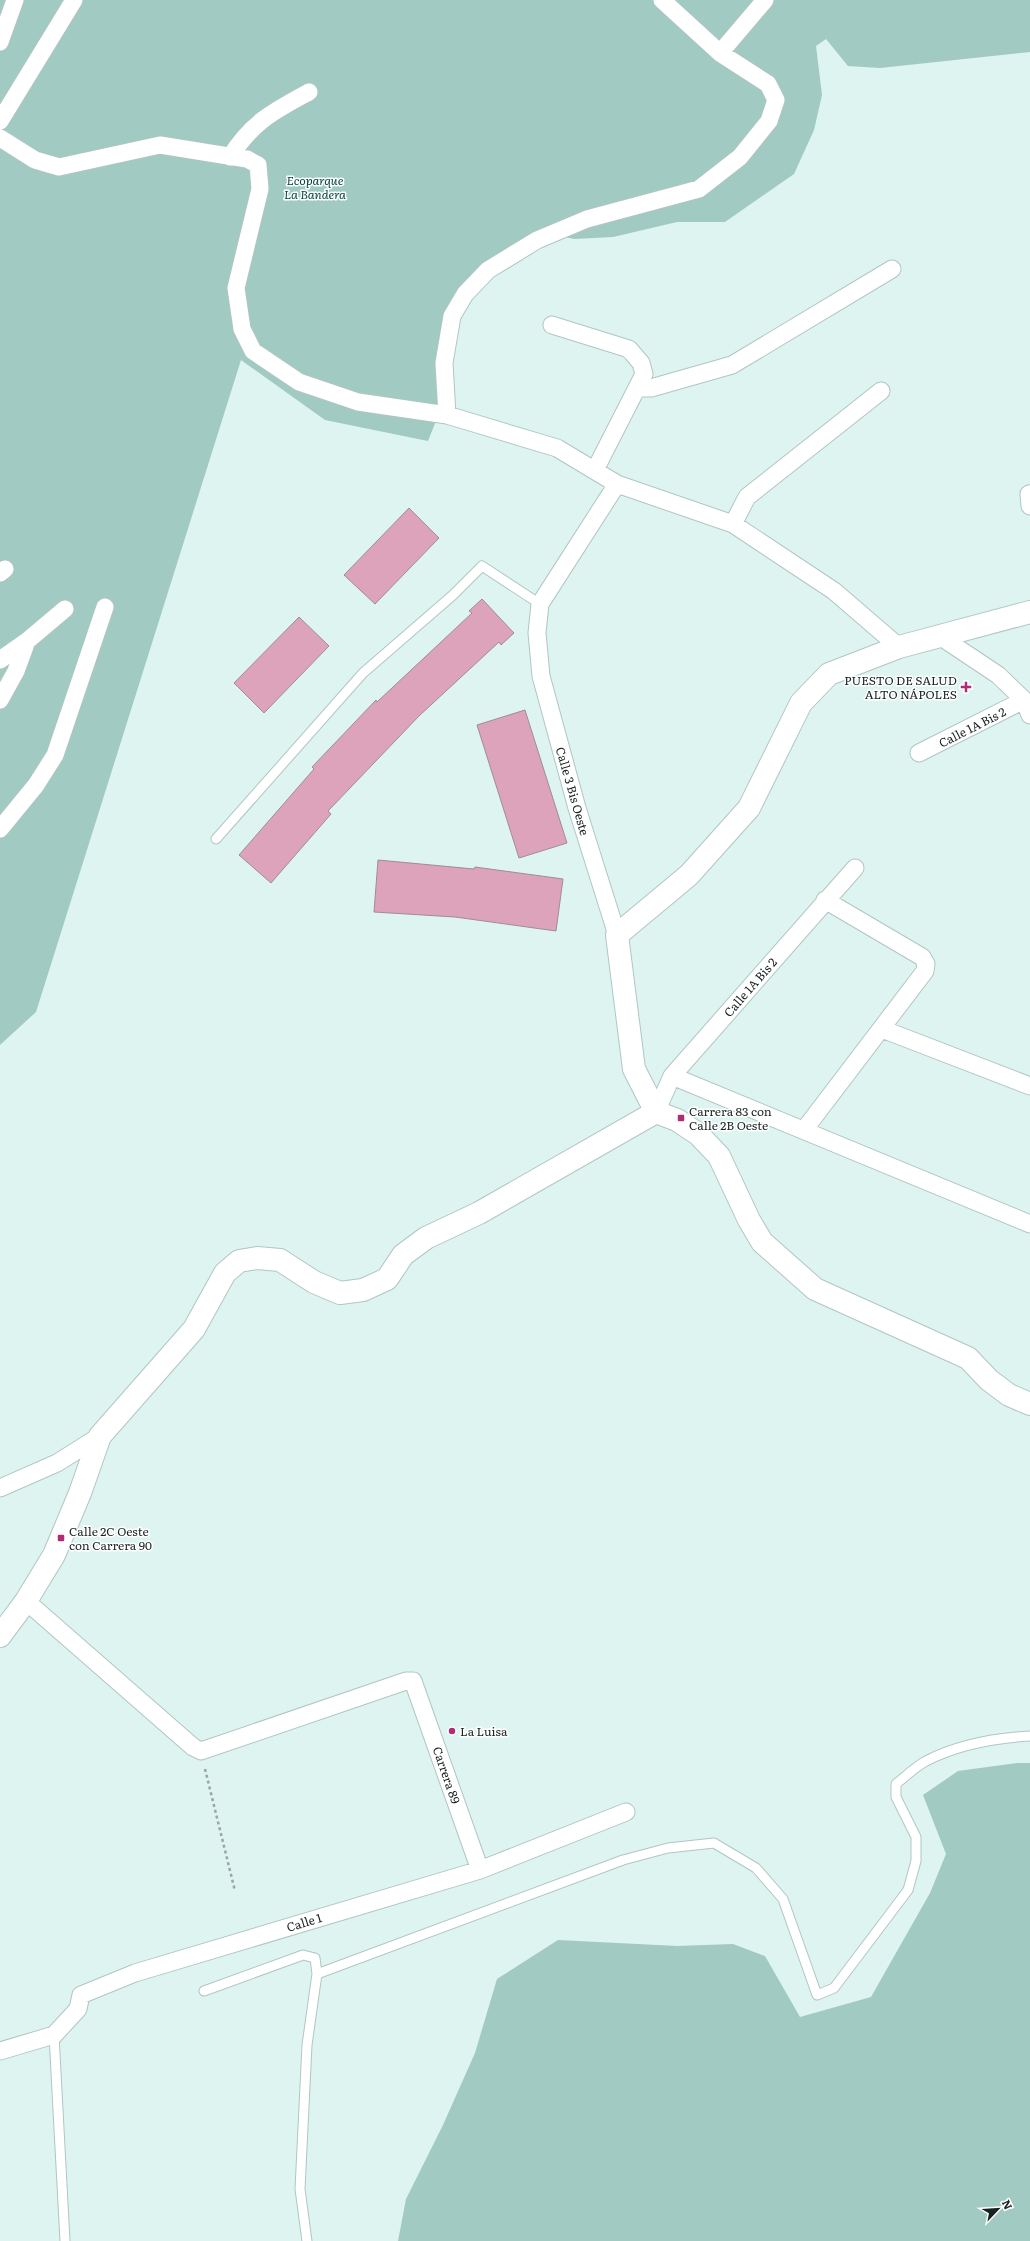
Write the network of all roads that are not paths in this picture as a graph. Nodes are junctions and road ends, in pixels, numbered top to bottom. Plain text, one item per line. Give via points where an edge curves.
1 (15, 0) edge
2 (74, 0) edge
3 (662, 0) edge
4 (765, 0) edge
5 (0, 42) edge
6 (720, 53) junction
7 (309, 92) dead end
8 (0, 122) edge
9 (0, 138) edge
10 (230, 158) junction
11 (892, 269) dead end
12 (552, 325) dead end
13 (638, 388) junction
14 (881, 391) dead end
15 (447, 415) junction
16 (595, 470) junction
17 (617, 484) junction
18 (733, 524) junction
19 (540, 604) junction
20 (104, 607) dead end
21 (65, 609) dead end
22 (1030, 612) edge
23 (938, 635) junction
24 (27, 641) junction
25 (899, 647) junction
26 (0, 660) edge
27 (0, 700) edge
28 (1027, 708) edge
29 (919, 753) dead end
30 (0, 829) edge
31 (216, 839) dead end
32 (855, 868) dead end
33 (825, 900) junction
34 (617, 936) junction
35 (882, 1029) junction
36 (672, 1076) junction
37 (1030, 1086) edge
38 (656, 1112) junction
39 (804, 1130) junction
40 (1030, 1224) edge
41 (1030, 1404) edge
42 (100, 1436) junction
43 (0, 1488) edge
44 (26, 1601) junction
45 (0, 1636) edge
46 (1030, 1736) edge
47 (626, 1812) dead end
48 (480, 1870) junction
49 (317, 1974) junction
50 (204, 1991) dead end
51 (54, 2035) junction
52 (0, 2051) edge
53 (65, 2241) edge
54 (307, 2241) edge

1 - 5 street
2 - 8 street
3 - 6 street
4 - 6 street
6 - 15 street via 768,84 776,100 769,121 740,157 699,189 587,219 537,240 488,270 465,294 452,316 444,363
7 - 10 street via 270,114 242,138
9 - 10 street via 36,160 59,167 160,145
10 - 15 street via 247,159 258,165 260,189 236,288 242,328 253,351 299,382 358,402
11 - 13 street via 732,365 651,388
12 - 13 street via 629,349 641,363 644,374
13 - 16 street
14 - 18 street via 747,497
15 - 16 street via 558,448
16 - 17 street
17 - 18 street
17 - 19 street, Calle 3 Bis Oeste
18 - 25 street via 834,591
19 - 31 lane via 482,566 453,595 363,673
19 - 34 street, Calle 3 Bis Oeste via 537,633 541,676 577,808
20 - 30 street via 55,755 36,785
21 - 24 street
22 - 23 street
23 - 25 street
23 - 28 street via 998,675
24 - 26 street
24 - 27 street via 16,671
25 - 34 street via 829,674 801,703 749,808 689,875
28 - 29 street, Calle 1A Bis 2
32 - 33 street, Calle 1A Bis 2
33 - 35 street via 922,957 926,964 925,972
33 - 36 street, Calle 1A Bis 2
34 - 38 street, Calle 3 Bis Oeste via 634,1069
35 - 37 street
35 - 39 street
36 - 38 street, Calle 1A Bis 2
36 - 39 street
38 - 41 street via 677,1120 698,1134 719,1156 762,1242 815,1289 968,1358 989,1380 1009,1395
38 - 42 street via 479,1213 426,1238 403,1255 387,1279 363,1290 340,1293 314,1282 280,1260 257,1258 239,1261 225,1272 194,1329
39 - 40 street
42 - 43 street via 57,1463
42 - 44 street via 56,1550
44 - 45 street
44 - 48 street, Carrera 89 via 193,1747 201,1751 406,1681 413,1681
46 - 49 lane via 1000,1737 949,1751 925,1762 896,1784 896,1797 916,1837 916,1861 908,1890 834,1988 818,1995 783,1899 756,1868 714,1843 668,1848 623,1860
47 - 48 street, Calle 1
48 - 51 street, Calle 1 via 135,1972 91,1989 81,1995 78,2009
49 - 50 lane via 315,1958 303,1955
49 - 54 lane via 307,2045 300,2189
51 - 52 street
51 - 53 lane

